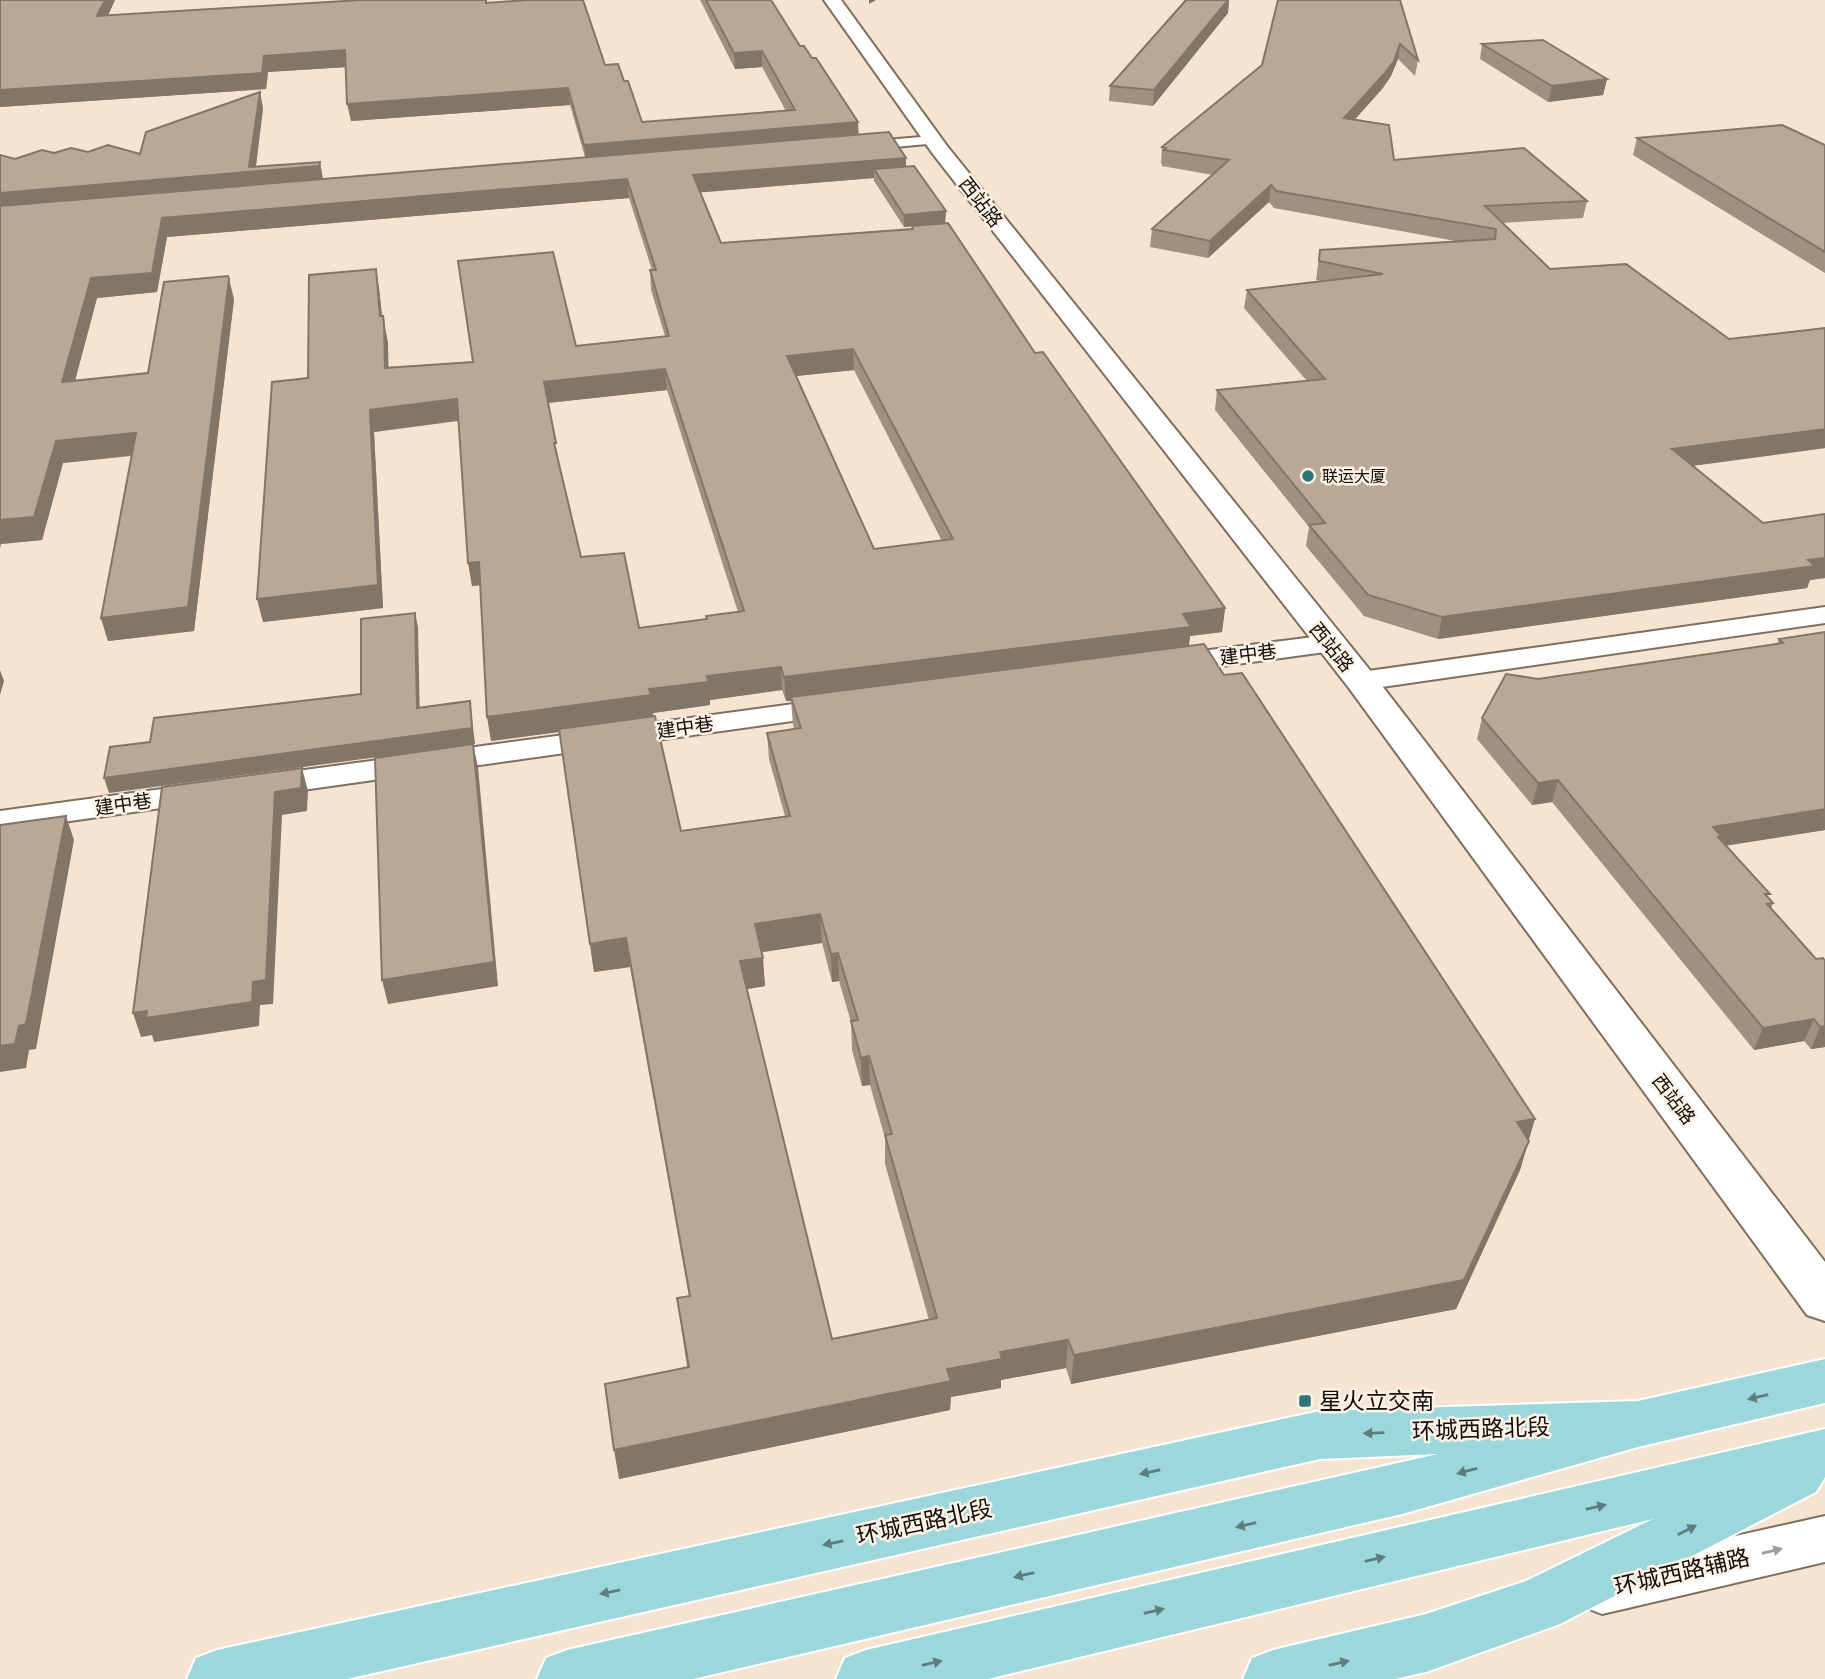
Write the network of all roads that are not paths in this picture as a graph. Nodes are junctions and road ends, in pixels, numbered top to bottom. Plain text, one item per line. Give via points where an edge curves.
1 (832, 0) edge
2 (933, 140) junction
3 (850, 147) edge
4 (1825, 615) edge
5 (1329, 644) junction
6 (1138, 668) edge
7 (1361, 681) junction
8 (863, 703) edge
9 (0, 821) edge
10 (1825, 1300) edge
11 (1825, 1381) edge
12 (1638, 1424) junction
13 (1825, 1453) edge
14 (1825, 1461) edge
15 (1825, 1539) edge
16 (1539, 1604) junction
17 (217, 1679) edge
18 (567, 1679) edge
19 (866, 1679) edge
20 (1273, 1679) edge

1 - 2 street, 西站路
2 - 3 street
2 - 5 street, 西站路
4 - 7 street
5 - 6 street, 建中巷
5 - 7 street, 西站路
7 - 10 street, 西站路
8 - 9 street, 建中巷
11 -> 12 main road, 环城西路北段
12 -> 17 main road, 环城西路北段 via 1320,1435
12 -> 18 main road, 环城西路北段 via 1402,1489
19 -> 13 main road
16 -> 14 main road
16 -> 15 street, 环城西路辅路
20 -> 16 main road via 1426,1643

